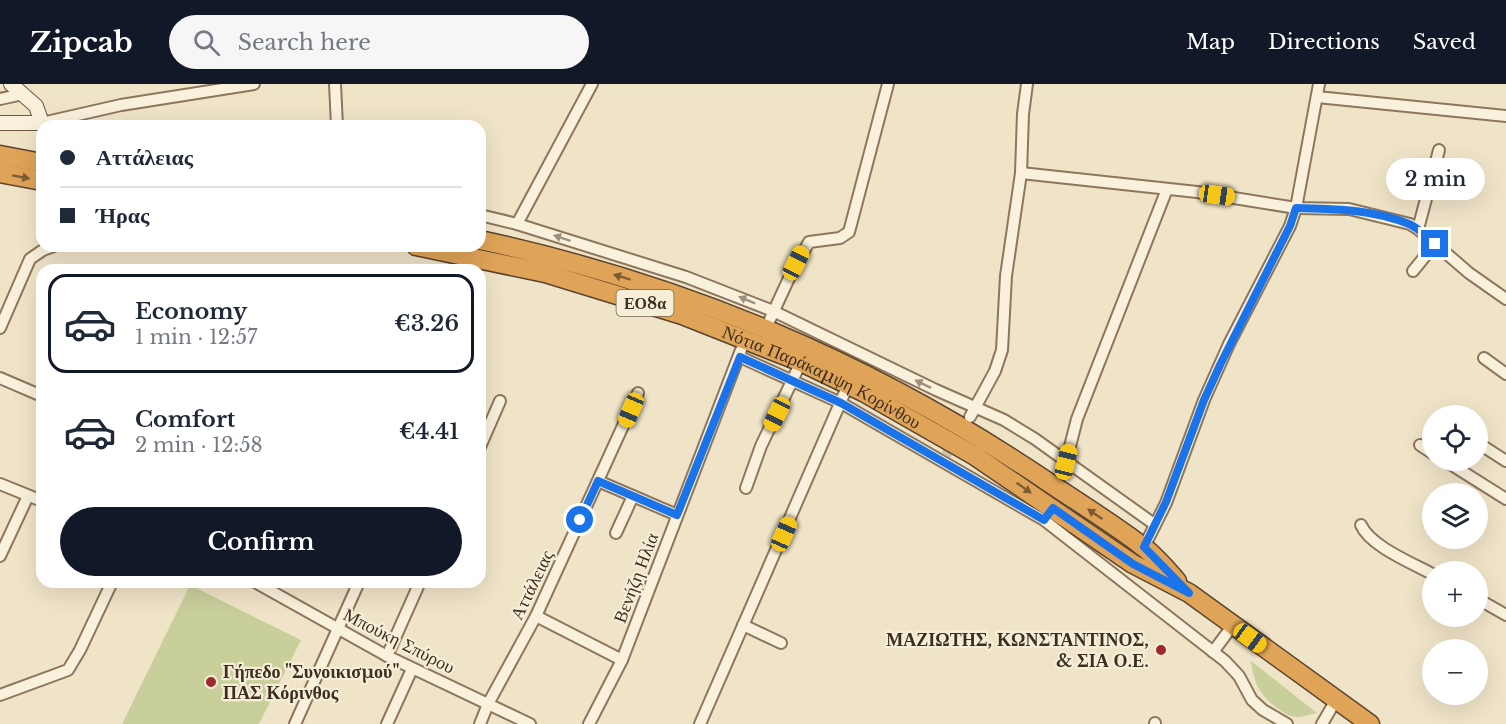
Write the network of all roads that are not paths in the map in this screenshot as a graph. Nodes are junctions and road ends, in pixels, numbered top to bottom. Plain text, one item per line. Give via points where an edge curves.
1 (11, 84) edge
2 (254, 84) edge
3 (335, 84) edge
4 (592, 84) edge
5 (888, 84) edge
6 (1027, 84) edge
7 (1319, 84) edge
8 (22, 94) junction
9 (1317, 97) junction
10 (0, 99) edge
11 (1506, 116) edge
12 (41, 120) edge
13 (55, 120) edge
14 (337, 120) edge
15 (0, 123) edge
16 (36, 123) edge
17 (1439, 150) dead end
18 (0, 155) edge
19 (36, 162) edge
20 (0, 173) edge
21 (1021, 173) junction
22 (36, 180) edge
23 (1167, 189) junction
24 (1296, 208) junction
25 (486, 216) edge
26 (517, 224) junction
27 (1418, 229) junction
28 (486, 241) edge
29 (1435, 244) junction
30 (586, 246) junction
31 (40, 252) edge
32 (445, 252) edge
33 (582, 265) junction
34 (1413, 271) dead end
35 (1506, 298) edge
36 (769, 320) junction
37 (0, 328) edge
38 (744, 338) junction
39 (740, 357) junction
40 (1485, 358) dead end
41 (801, 362) junction
42 (854, 368) junction
43 (1506, 374) edge
44 (0, 378) edge
45 (793, 381) junction
46 (36, 393) edge
47 (638, 393) dead end
48 (500, 400) dead end
49 (841, 403) junction
50 (977, 407) junction
51 (970, 417) dead end
52 (486, 433) edge
53 (1488, 449) edge
54 (1506, 461) edge
55 (1066, 462) junction
56 (1461, 471) edge
57 (598, 481) junction
58 (0, 484) edge
59 (746, 488) dead end
60 (28, 496) junction
61 (633, 496) junction
62 (36, 499) edge
63 (1506, 499) edge
64 (1049, 514) junction
65 (677, 515) junction
66 (1154, 524) junction
67 (1361, 525) dead end
68 (616, 533) dead end
69 (1144, 547) junction
70 (0, 556) edge
71 (1422, 568) edge
72 (109, 588) edge
73 (266, 588) edge
74 (356, 588) edge
75 (417, 588) edge
76 (1189, 593) junction
77 (1488, 605) edge
78 (1506, 615) edge
79 (536, 616) junction
80 (743, 625) junction
81 (1233, 625) junction
82 (339, 629) junction
83 (781, 643) dead end
84 (1213, 652) junction
85 (387, 656) junction
86 (622, 660) junction
87 (412, 669) junction
88 (0, 695) edge
89 (1336, 700) junction
90 (488, 704) junction
91 (295, 724) edge
92 (387, 724) edge
93 (480, 724) edge
94 (530, 724) edge
95 (589, 724) edge
96 (700, 724) edge
97 (1287, 724) edge
98 (1322, 724) edge
99 (1370, 724) edge

1 - 8 street
2 - 13 street via 121,105
3 - 14 street
4 - 26 street
5 - 36 street via 849,232 840,238 808,242
6 - 21 street
7 - 9 street
8 - 10 street
8 - 12 street via 36,106
9 - 11 street
9 - 24 street
15 - 16 street
17 - 27 street
18 - 19 highway
20 -> 22 highway
21 - 23 street
21 - 50 street via 1006,276 1002,350
23 - 24 street
23 - 55 street via 1077,419
24 - 27 street via 1349,209
24 - 66 street via 1229,344
25 - 26 street
30 -> 26 street
27 - 29 street
28 - 33 highway, Νότια Παράκαμψη Κορίνθου / ΕΟ8α
29 - 34 street
29 - 35 street
30 - 33 street
36 -> 30 street via 705,284
31 - 37 street via 30,259
32 - 38 highway, Νότια Παράκαμψη Κορίνθου / ΕΟ8α via 545,273
36 -> 33 highway, Νότια Παράκαμψη Κορίνθου / ΕΟ8α
36 - 42 highway, Νότια Παράκαμψη Κορίνθου / ΕΟ8α
38 - 39 street, Βενήζη Ηλία
38 - 41 highway, Νότια Παράκαμψη Κορίνθου / ΕΟ8α
39 - 45 street
39 - 65 street, Βενήζη Ηλία
40 - 43 street
41 - 42 highway, Νότια Παράκαμψη Κορίνθου / ΕΟ8α
41 - 45 street
42 - 49 street
50 -> 42 street via 936,390
42 -> 64 highway, Νότια Παράκαμψη Κορίνθου / ΕΟ8α
69 -> 42 highway, Νότια Παράκαμψη Κορίνθου / ΕΟ8α via 961,426
44 - 46 street
45 - 49 street
45 - 59 street
47 - 57 street, Αττάλειας
48 - 52 street
49 - 64 street
49 - 80 street
50 - 51 street
50 - 55 street via 1004,420
53 - 54 street
55 - 66 street
56 - 63 street
57 - 61 street
57 - 79 street, Αττάλειας
58 - 60 street
60 - 62 street
60 - 70 street
61 - 65 street
61 - 68 street
64 - 76 highway, Νότια Παράκαμψη Κορίνθου / ΕΟ8α
64 - 84 street
65 - 86 street, Βενήζη Ηλία
66 - 69 street
67 - 71 street via 1374,541
69 - 76 highway, Νότια Παράκαμψη Κορίνθου / ΕΟ8α
72 - 88 street via 68,670
73 - 82 street, Μπούκη Σπύρου
74 - 82 street
75 - 85 street
76 - 81 highway, Νότια Παράκαμψη Κορίνθου / ΕΟ8α
77 - 78 street
79 - 86 street
79 - 90 street, Αττάλειας
80 - 83 street
80 - 96 street
81 - 84 street
81 - 89 highway, Νότια Παράκαμψη Κορίνθου / ΕΟ8α
82 - 85 street, Μπούκη Σπύρου
82 - 91 street
84 - 97 street via 1239,676 1252,700
85 - 87 street, Μπούκη Σπύρου
86 - 95 street, Βενήζη Ηλία
87 - 90 street, Μπούκη Σπύρου
87 - 92 street
89 - 98 street
89 - 99 highway, Νότια Παράκαμψη Κορίνθου / ΕΟ8α
90 - 93 street, Αττάλειας
90 - 94 street, Μπούκη Σπύρου

